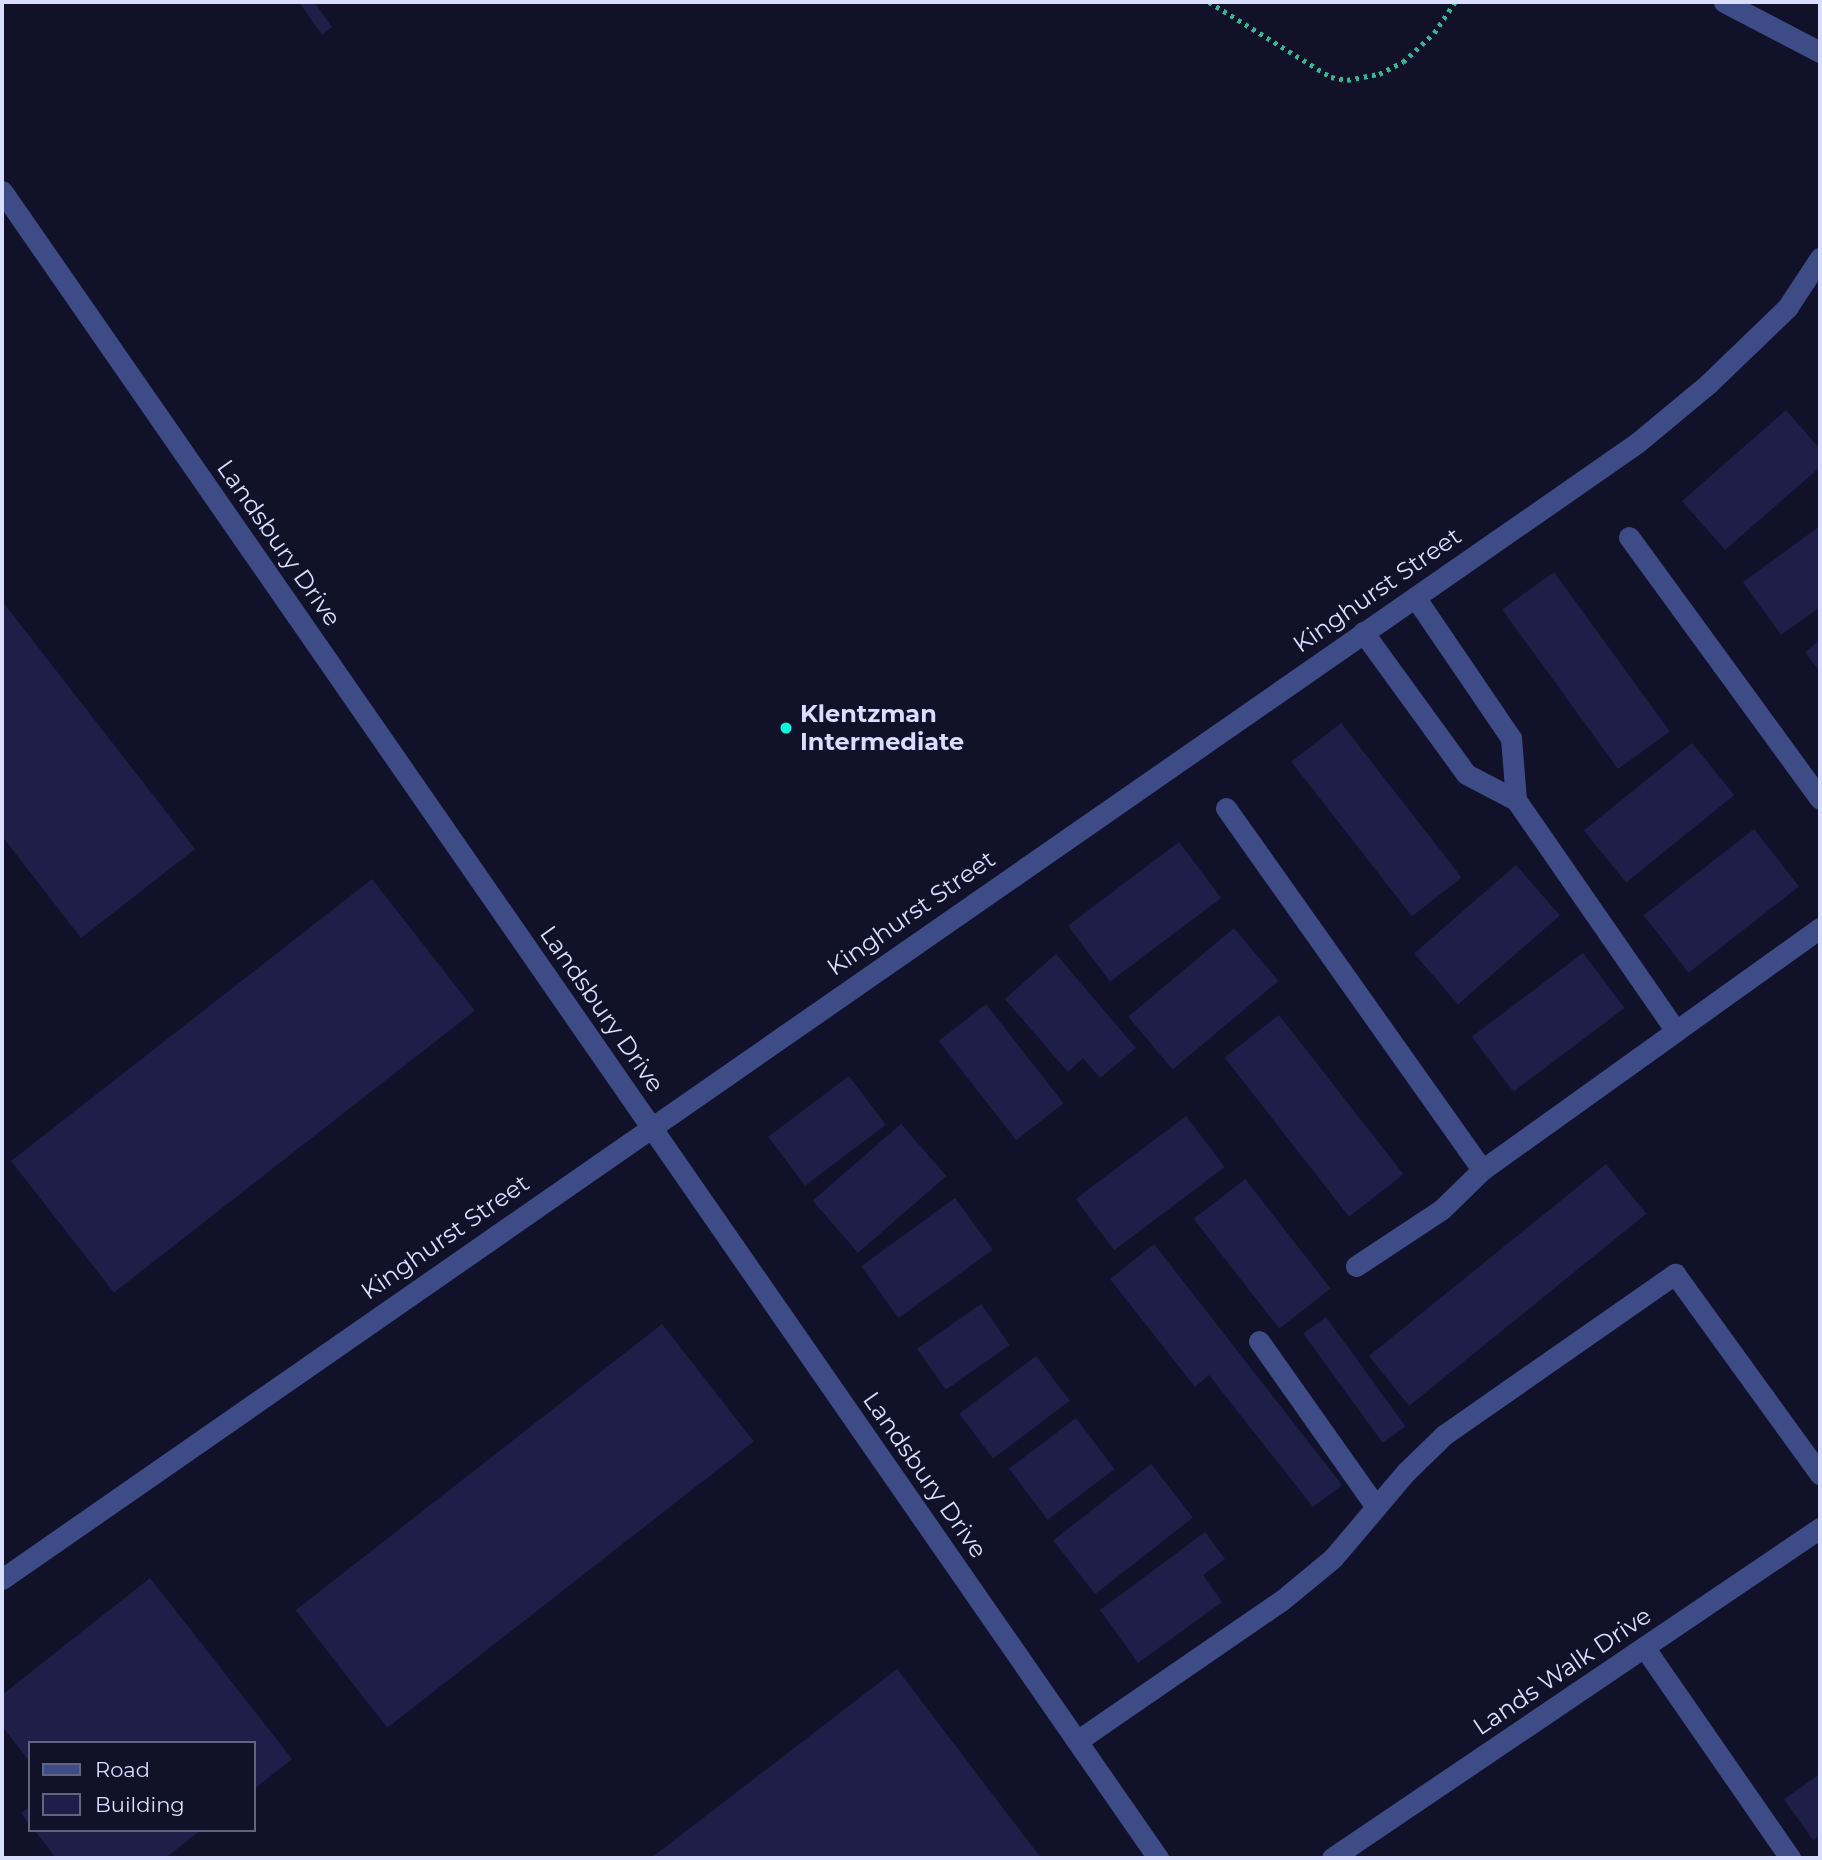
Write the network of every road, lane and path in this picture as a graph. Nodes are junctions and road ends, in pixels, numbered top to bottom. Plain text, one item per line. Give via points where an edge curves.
1 (1209, 2) edge
2 (1455, 2) edge
3 (1724, 2) edge
4 (1820, 52) edge
5 (2, 191) edge
6 (1820, 258) edge
7 (1629, 537) dead end
8 (1415, 597) junction
9 (1363, 632) junction
10 (1820, 799) edge
11 (1516, 800) junction
12 (1226, 808) dead end
13 (1820, 928) edge
14 (1676, 1031) junction
15 (650, 1126) junction
16 (1482, 1170) junction
17 (1356, 1266) dead end
18 (1259, 1341) dead end
19 (1820, 1474) edge
20 (1376, 1507) junction
21 (1820, 1528) edge
22 (2, 1579) edge
23 (1644, 1647) junction
24 (1077, 1741) junction
25 (1158, 1858) edge
26 (1332, 1858) edge
27 (1790, 1858) edge

1 - 2 path via 1331,76 1347,80 1379,74 1403,62 1434,33
3 - 4 street
5 - 15 street, Landsbury Drive
6 - 8 street, Kinghurst Street via 1787,308 1708,384 1637,443
7 - 10 street
8 - 9 street, Kinghurst Street
8 - 11 street via 1511,738
9 - 11 street via 1466,774
9 - 15 street, Kinghurst Street
11 - 14 street
12 - 16 street
13 - 14 street
14 - 16 street
15 - 22 street, Kinghurst Street
15 - 24 street, Landsbury Drive
16 - 17 street via 1441,1210
18 - 20 street
19 - 20 street via 1675,1275 1444,1435
20 - 24 street via 1333,1558 1281,1601
21 - 23 street, Lands Walk Drive
23 - 26 street, Lands Walk Drive
23 - 27 street
24 - 25 street, Landsbury Drive

